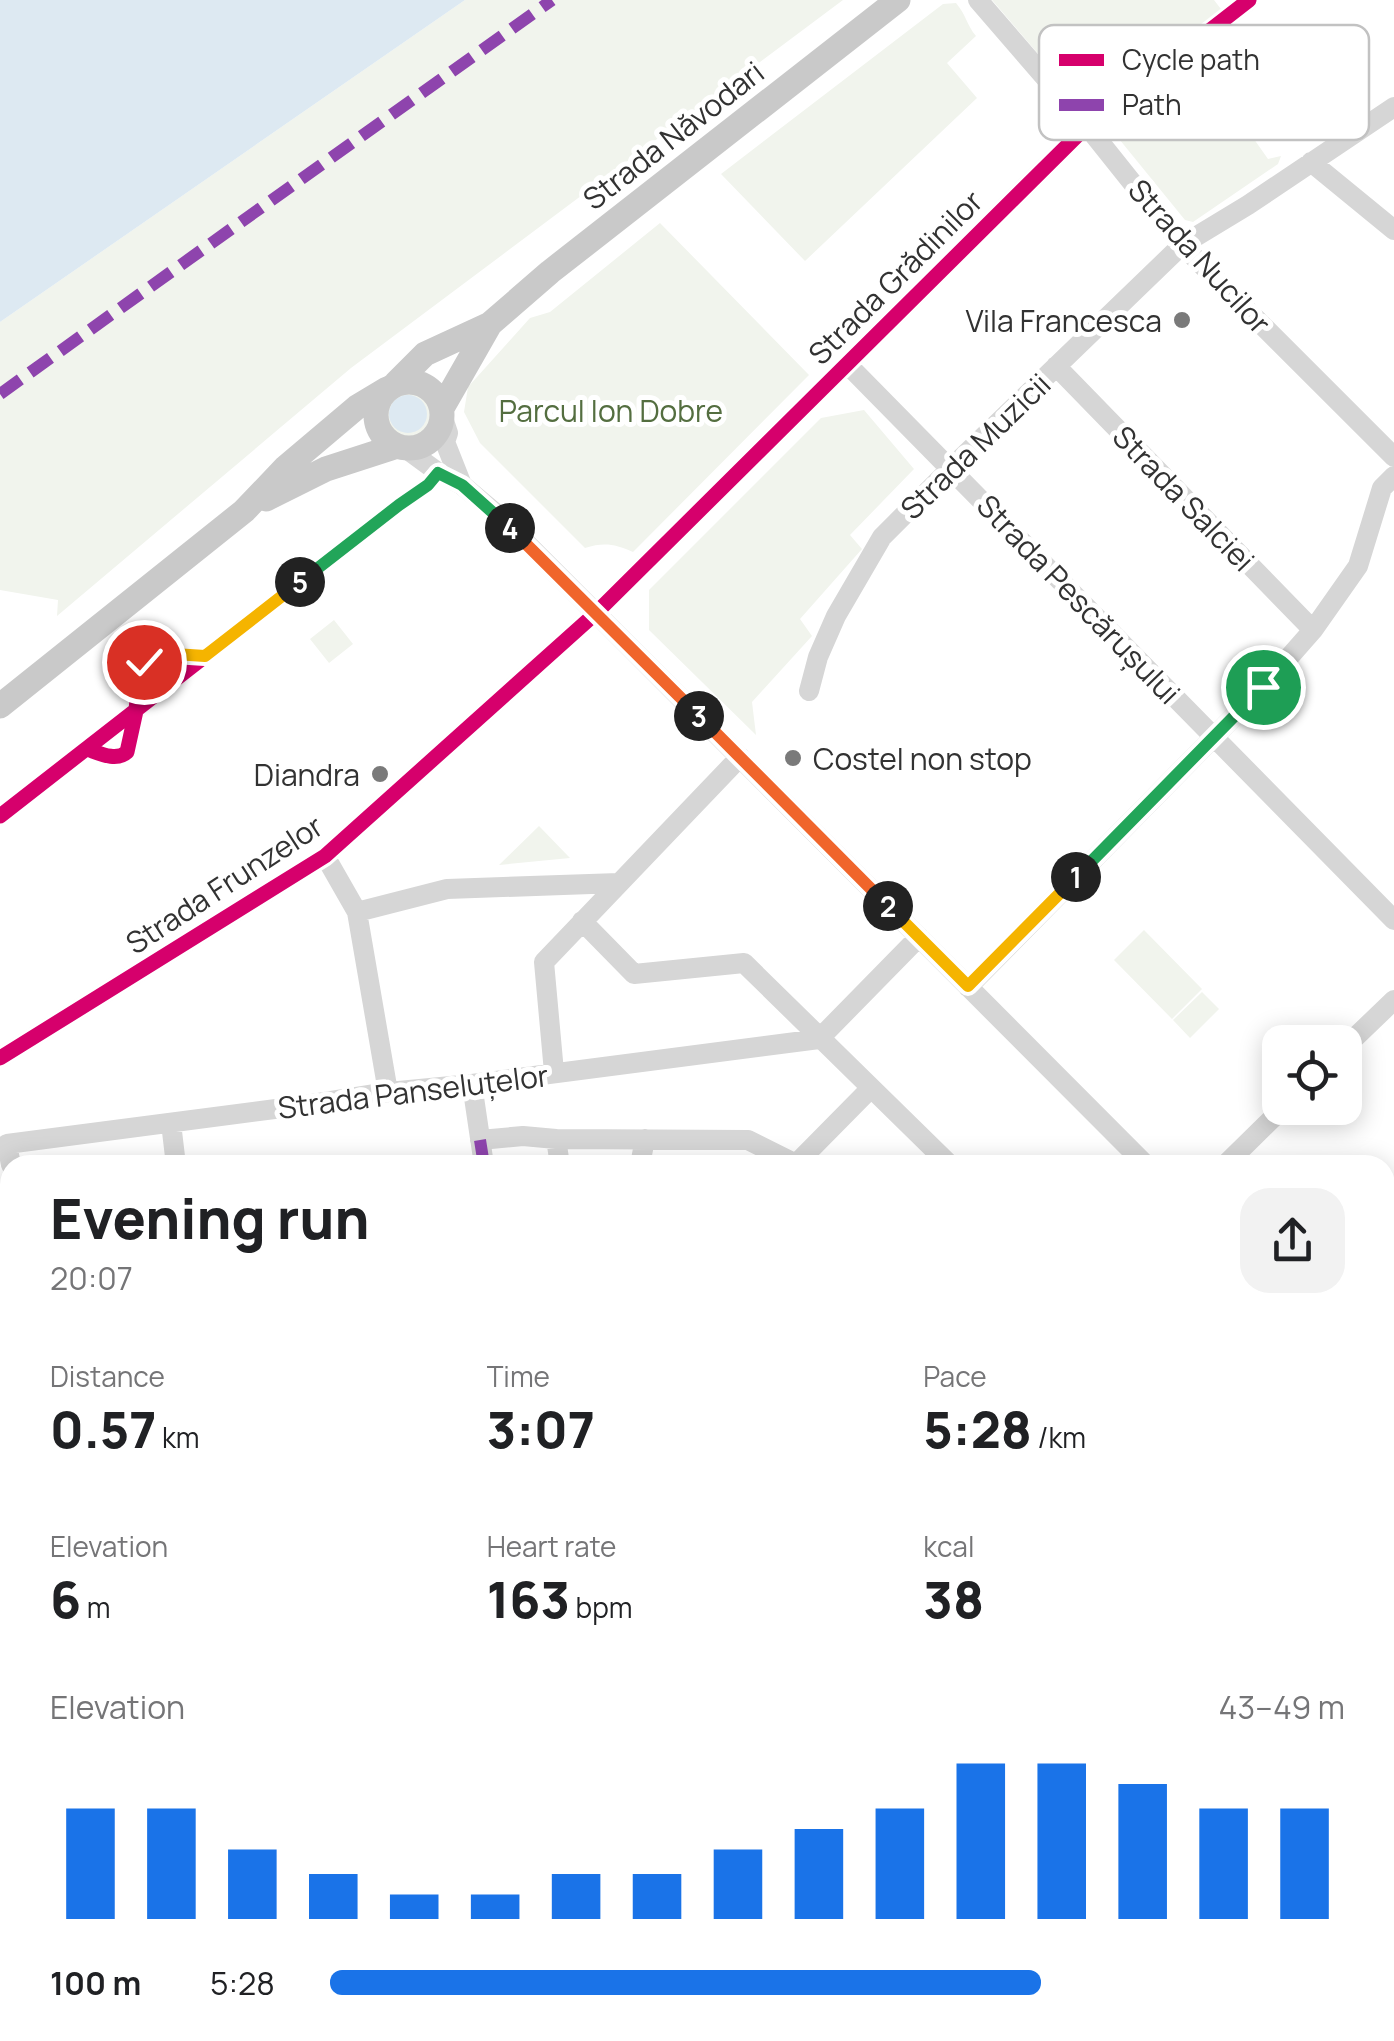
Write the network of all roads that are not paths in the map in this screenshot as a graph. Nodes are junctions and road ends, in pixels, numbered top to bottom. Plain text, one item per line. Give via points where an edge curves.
1 (898, 0) edge
2 (978, 0) edge
3 (1250, 0) edge
4 (1216, 25) edge
5 (1039, 71) edge
6 (1394, 108) edge
7 (1369, 124) edge
8 (1073, 140) edge
9 (1098, 140) edge
10 (1345, 140) edge
11 (1311, 162) junction
12 (1394, 230) edge
13 (1182, 245) junction
14 (490, 324) junction
15 (847, 364) junction
16 (1056, 366) junction
17 (391, 386) junction
18 (442, 411) junction
19 (401, 447) junction
20 (1394, 457) edge
21 (951, 468) junction
22 (1394, 476) edge
23 (462, 485) junction
24 (244, 510) junction
25 (596, 613) junction
26 (1312, 630) junction
27 (808, 690) dead end
28 (0, 706) edge
29 (1214, 738) junction
30 (740, 757) junction
31 (325, 856) junction
32 (619, 884) junction
33 (357, 912) junction
34 (1394, 920) edge
35 (582, 921) junction
36 (919, 936) junction
37 (968, 986) junction
38 (1394, 1000) edge
39 (1362, 1031) edge
40 (819, 1038) junction
41 (0, 1058) edge
42 (554, 1072) junction
43 (472, 1084) junction
44 (871, 1088) junction
45 (388, 1092) junction
46 (171, 1122) junction
47 (1266, 1125) edge
48 (556, 1139) junction
49 (645, 1139) junction
50 (480, 1140) junction
51 (9, 1154) edge
52 (175, 1155) edge
53 (482, 1155) edge
54 (558, 1155) edge
55 (642, 1155) edge
56 (779, 1155) edge
57 (806, 1155) edge
58 (940, 1155) edge
59 (1136, 1155) edge
60 (1236, 1155) edge

1 - 14 main road, Strada Năvodari
2 - 5 street, Strada Nucilor
3 - 4 street, Strada Grădinilor
6 - 7 street, Strada Muzicii
8 - 15 street, Strada Grădinilor
9 - 13 street, Strada Nucilor
10 - 11 street, Strada Muzicii
11 - 12 street
11 - 13 street, Strada Muzicii
13 - 16 street, Strada Muzicii
13 - 20 street, Strada Nucilor
14 - 17 main road, Strada Năvodari via 425,354
14 - 18 main road, Strada Năvodari
15 - 21 street, Strada Pescărușului
15 - 25 street, Strada Grădinilor
16 - 21 street, Strada Muzicii
16 - 26 street, Strada Salciei
17 - 18 main road via 419,382
17 - 19 main road via 379,398 375,420 386,440
17 - 24 main road, Strada Năvodari via 357,407
18 - 19 main road via 430,441
18 - 23 street via 445,442
19 - 23 street
19 - 24 main road, Strada Năvodari via 313,475
21 - 27 street, Strada Muzicii via 882,538 836,616
21 - 29 street, Strada Pescărușului
22 - 26 street via 1382,488 1358,566
23 - 25 street
24 - 28 main road, Strada Năvodari
25 - 30 street
25 - 31 street, Strada Frunzelor
26 - 29 street
29 - 34 street, Strada Pescărușului
29 - 37 street
30 - 32 street
30 - 36 street
31 - 33 street
31 - 41 street, Strada Frunzelor
32 - 33 street via 447,889
32 - 35 street
33 - 45 street
35 - 40 street via 634,974 744,963
35 - 42 street via 544,962
36 - 37 street
36 - 40 street
37 - 59 street
38 - 39 street
40 - 42 street, Strada Panseluțelor
40 - 44 street
42 - 43 street, Strada Panseluțelor
43 - 45 street, Strada Panseluțelor
43 - 50 street
44 - 57 street
44 - 58 street
45 - 46 street, Strada Panseluțelor
46 - 51 street, Strada Panseluțelor
46 - 52 street
47 - 60 street
48 - 49 street
48 - 50 street
48 - 54 street
49 - 55 street
49 - 56 street via 748,1140
50 - 53 street

